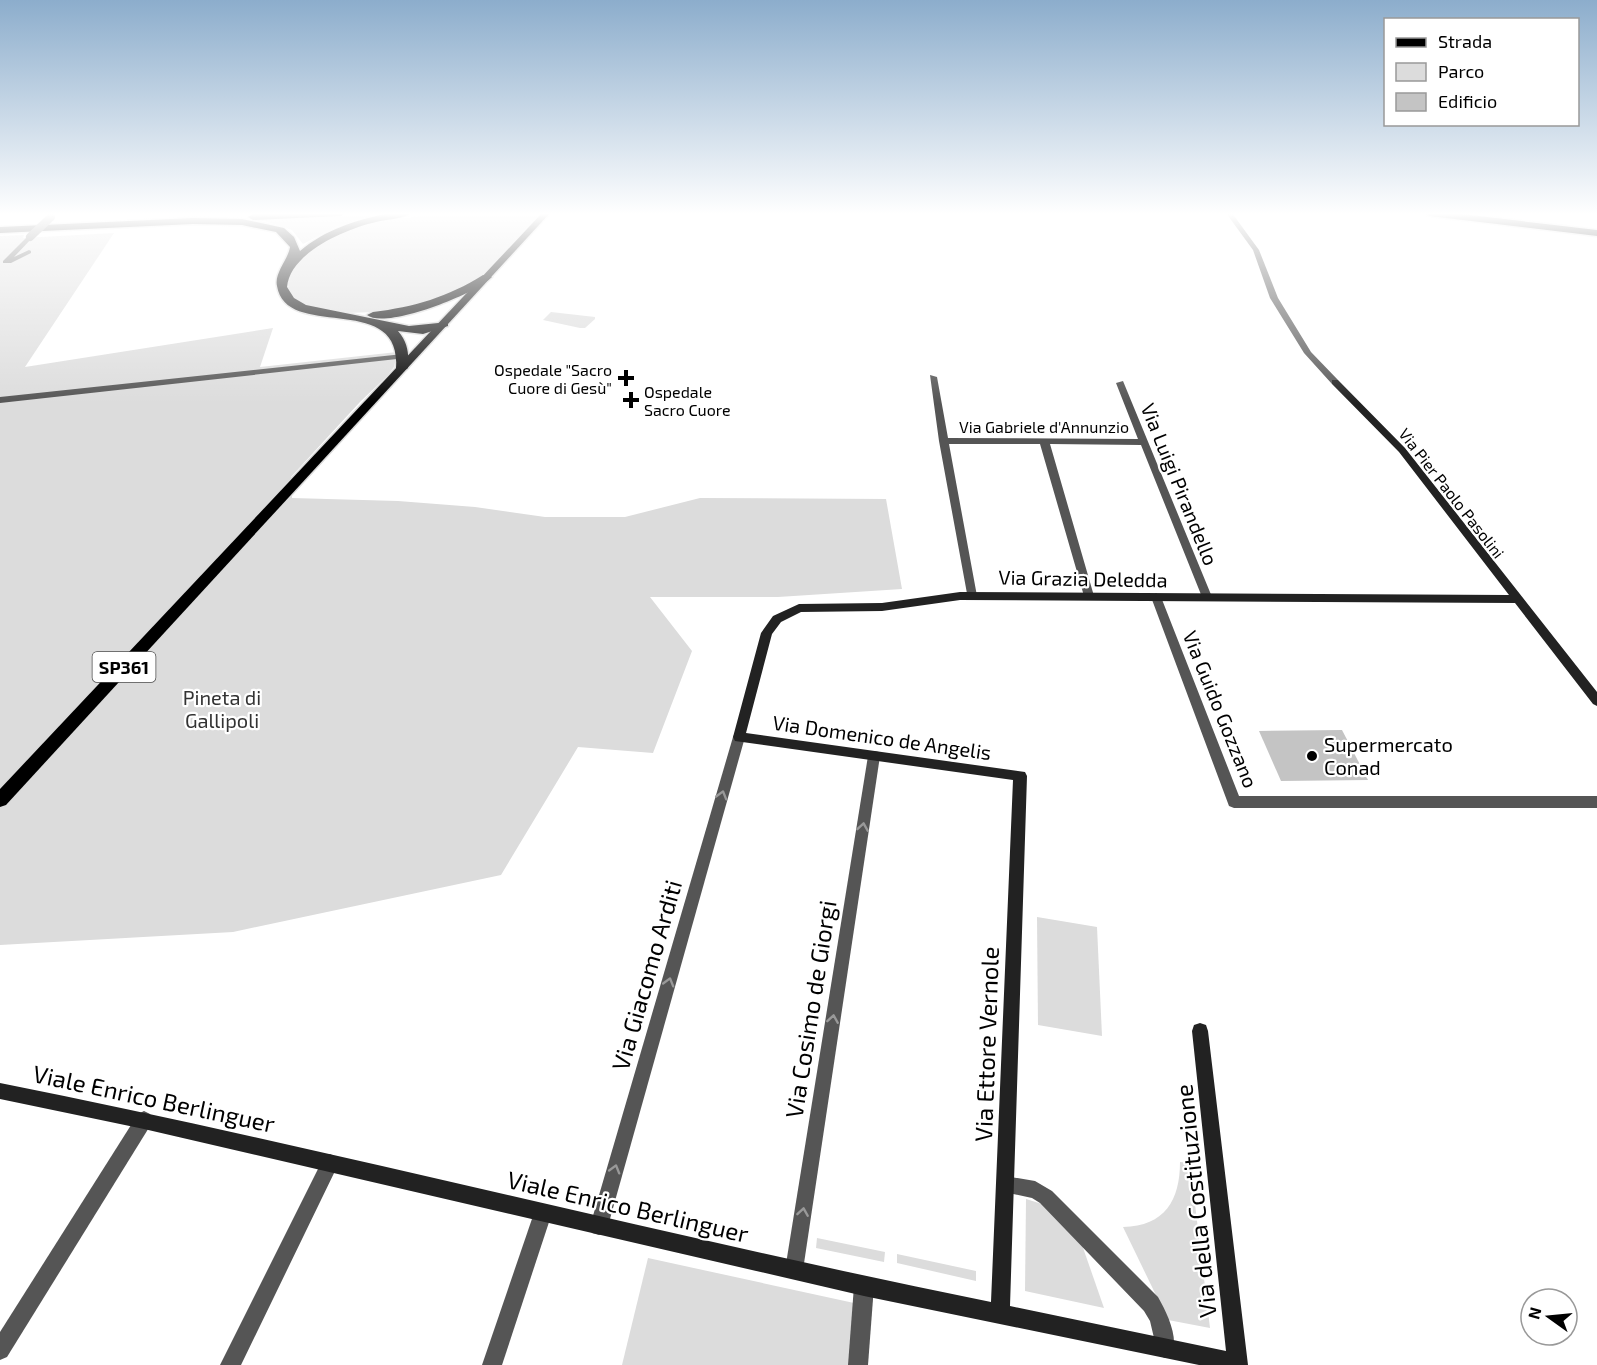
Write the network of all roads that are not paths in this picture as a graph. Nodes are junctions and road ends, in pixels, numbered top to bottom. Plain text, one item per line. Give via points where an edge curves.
1 (285, 277) edge
2 (286, 277) edge
3 (487, 277) joint
4 (1267, 277) edge
5 (283, 281) junction
6 (334, 314) junction
7 (373, 315) junction
8 (444, 324) junction
9 (382, 325) junction
10 (402, 362) junction
11 (933, 377) dead end
12 (1120, 383) dead end
13 (0, 400) edge
14 (944, 441) junction
15 (1044, 441) junction
16 (1144, 442) junction
17 (972, 596) junction
18 (1089, 596) junction
19 (1156, 597) junction
20 (1208, 597) junction
21 (1517, 599) junction
22 (1597, 701) edge
23 (739, 736) junction
24 (874, 756) junction
25 (1020, 776) joint
26 (0, 800) edge
27 (1597, 802) edge
28 (1200, 1031) dead end
29 (0, 1091) edge
30 (144, 1120) junction
31 (330, 1163) junction
32 (1005, 1185) junction
33 (543, 1213) junction
34 (599, 1226) junction
35 (794, 1270) junction
36 (864, 1286) junction
37 (1000, 1314) junction
38 (1165, 1348) junction
39 (0, 1350) edge
40 (1241, 1364) edge
41 (230, 1365) edge
42 (492, 1365) edge
43 (858, 1365) edge

1 - 5 highway
2 - 5 highway
3 - 7 highway via 448,301
3 - 8 main road, SP361
4 - 21 street, Via Pier Paolo Pasolini via 1274,298 1308,353 1402,450
5 - 6 highway via 284,294 296,304
6 - 7 highway
6 - 9 highway
7 - 8 highway via 430,316
8 - 9 highway via 418,330
8 - 10 main road, SP361
9 - 10 highway via 401,341
10 - 13 street
10 - 26 main road, SP361
11 - 14 street
12 - 16 street, Via Luigi Pirandello
14 - 15 street, Via Gabriele d'Annunzio
14 - 17 street
15 - 16 street, Via Gabriele d'Annunzio
15 - 18 street
16 - 20 street, Via Luigi Pirandello
17 - 18 street, Via Grazia Deledda
17 - 23 street, Via Grazia Deledda via 882,607 820,606 786,613 767,633
18 - 19 street, Via Grazia Deledda
19 - 20 street, Via Grazia Deledda
19 - 27 street, Via Guido Gozzano via 1234,802
20 - 21 street, Via Grazia Deledda
21 - 22 street, Via Pier Paolo Pasolini
23 - 24 street, Via Domenico de Angelis
34 -> 23 street, Via Giacomo Arditi
24 - 25 street, Via Domenico de Angelis
35 -> 24 street, Via Cosimo de Giorgi
25 - 32 street, Via Ettore Vernole
28 - 40 street, Via della Costituzione
29 - 30 street, Viale Enrico Berlinguer
30 - 31 street, Viale Enrico Berlinguer
30 - 39 street
31 - 33 street, Viale Enrico Berlinguer
31 - 41 street
32 - 37 street, Via Ettore Vernole
32 - 38 street via 1035,1190 1046,1197 1104,1254 1150,1304 1159,1318
33 - 34 street, Viale Enrico Berlinguer
33 - 42 street
34 - 35 street, Viale Enrico Berlinguer
35 - 36 street, Viale Enrico Berlinguer
36 - 37 street, Viale Enrico Berlinguer
36 - 43 street
37 - 38 street, Viale Enrico Berlinguer
38 - 40 street, Viale Enrico Berlinguer

